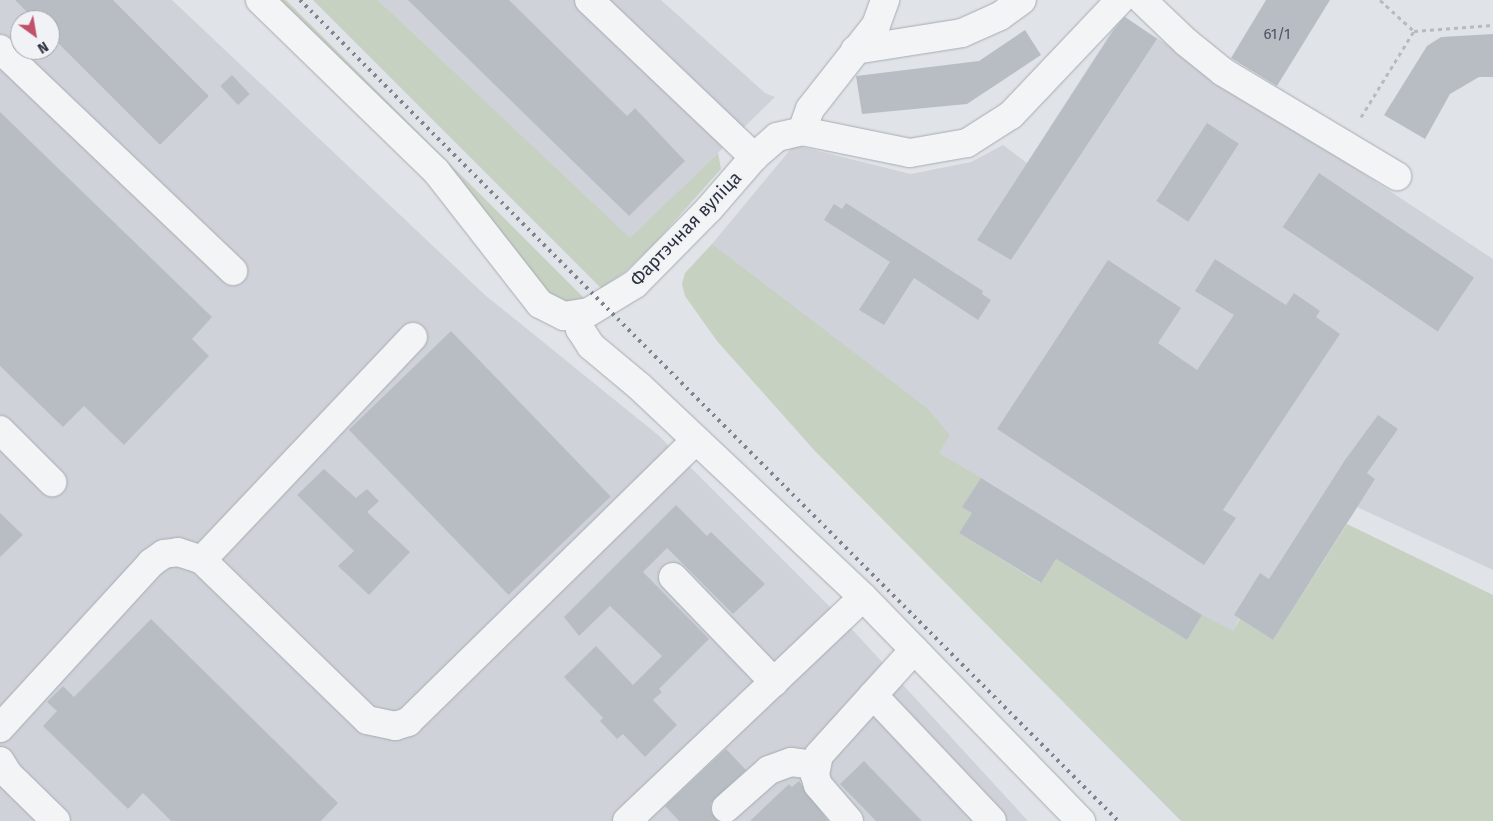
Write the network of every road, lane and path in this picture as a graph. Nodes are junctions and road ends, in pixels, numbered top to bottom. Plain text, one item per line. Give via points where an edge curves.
1 (260, 0) edge
2 (589, 0) edge
3 (885, 0) edge
4 (1022, 0) edge
5 (1120, 0) edge
6 (1142, 0) edge
7 (1380, 0) edge
8 (1493, 24) edge
9 (1414, 31) junction
10 (0, 49) edge
11 (855, 50) junction
12 (1361, 117) dead end
13 (802, 131) junction
14 (754, 157) junction
15 (1397, 176) dead end
16 (233, 272) dead end
17 (576, 315) junction
18 (413, 337) dead end
19 (0, 430) edge
20 (696, 440) junction
21 (52, 482) dead end
22 (202, 560) junction
23 (672, 577) dead end
24 (863, 598) junction
25 (914, 650) junction
26 (774, 682) junction
27 (873, 695) junction
28 (0, 728) edge
29 (0, 761) edge
30 (816, 765) junction
31 (726, 808) dead end
32 (56, 821) edge
33 (627, 821) edge
34 (849, 821) edge
35 (992, 821) edge
36 (1081, 821) edge

1 - 17 street, Фартэчная вуліца via 436,171 540,304 552,312
2 - 14 street
3 - 11 street via 881,15
4 - 11 street via 1000,16 962,33
5 - 13 street, Фартэчная вуліца via 1011,115 967,143 910,153
6 - 15 street via 1223,72
7 - 9 path
8 - 9 path
9 - 12 path
10 - 16 street
11 - 13 street via 810,109
13 - 14 street, Фартэчная вуліца via 777,137
14 - 17 street, Фартэчная вуліца via 709,209 635,284 604,305
17 - 20 street via 580,330 591,346
18 - 22 street
19 - 21 street
20 - 22 street via 421,713 395,726 368,720
20 - 24 street
22 - 28 street via 178,552 164,554 151,563
23 - 26 street
24 - 25 street
24 - 26 street
25 - 27 street
25 - 36 street
26 - 33 street
27 - 30 street via 826,745
27 - 35 street
29 - 32 street via 8,774
30 - 31 street via 791,762 769,770
30 - 34 street via 818,785

